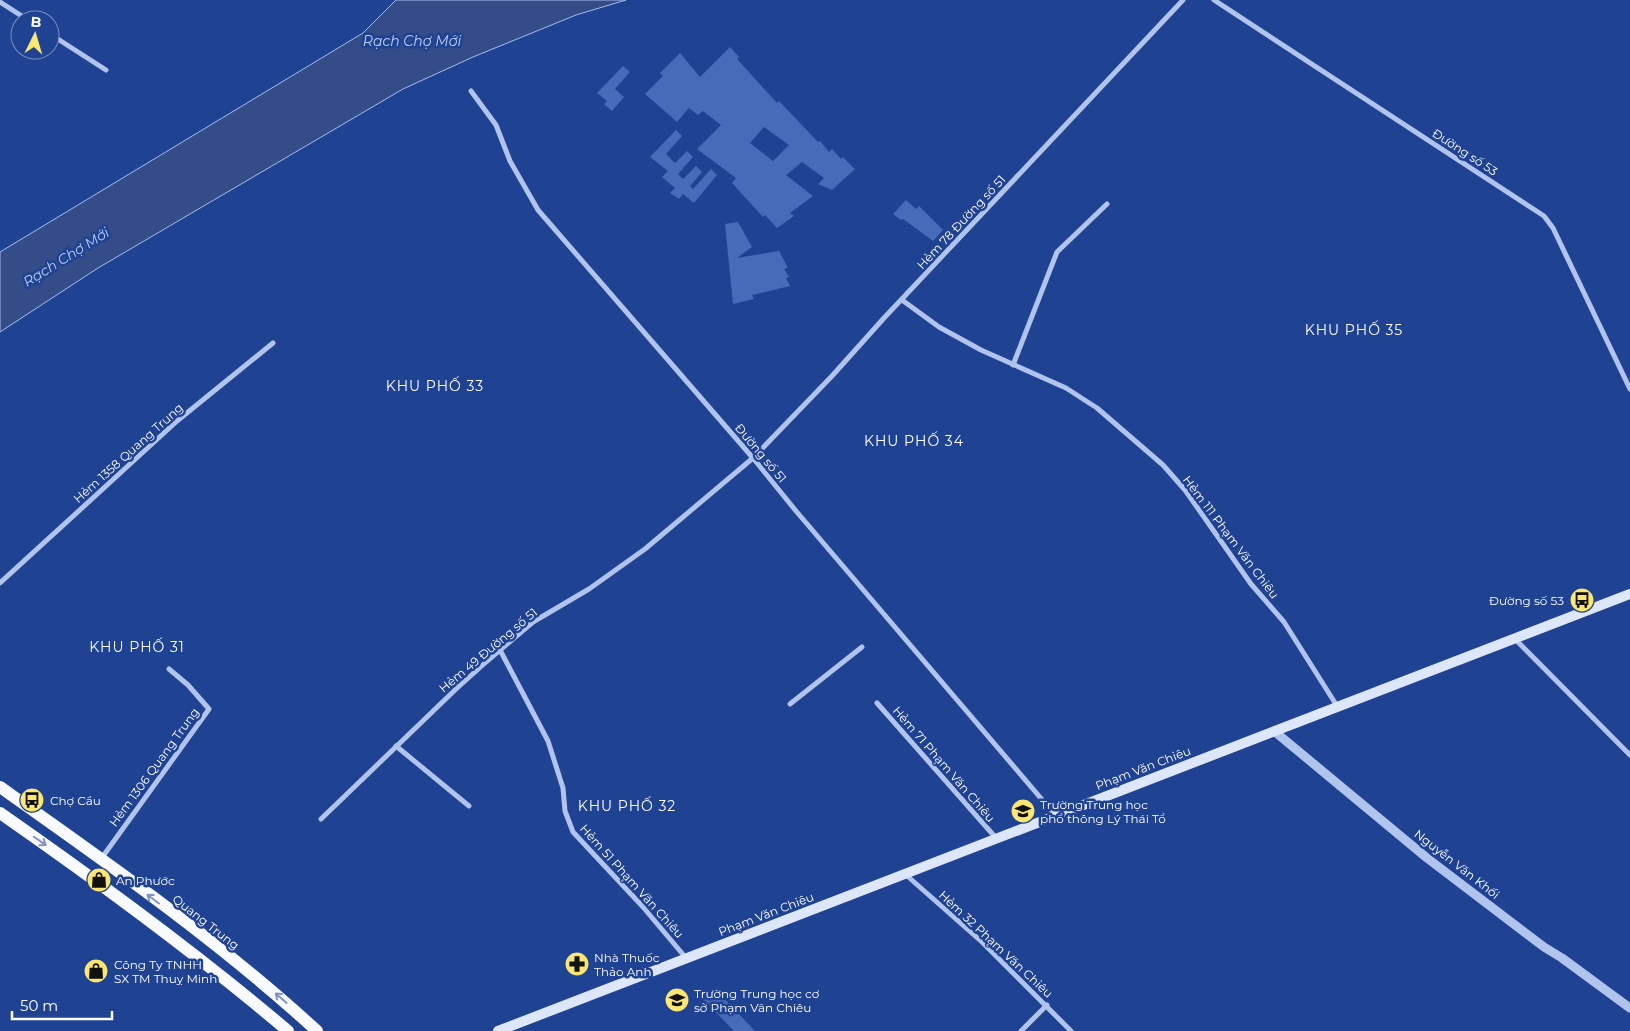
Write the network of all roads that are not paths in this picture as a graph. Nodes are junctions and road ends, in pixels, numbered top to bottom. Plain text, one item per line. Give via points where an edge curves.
1 (1183, 0) edge
2 (1214, 0) edge
3 (0, 2) edge
4 (12, 10) edge
5 (60, 40) edge
6 (106, 70) dead end
7 (471, 91) dead end
8 (1107, 204) dead end
9 (902, 300) junction
10 (273, 343) dead end
11 (1012, 365) junction
12 (1630, 389) edge
13 (753, 458) junction
14 (0, 583) edge
15 (1630, 594) edge
16 (1515, 638) junction
17 (862, 647) dead end
18 (500, 650) junction
19 (169, 669) dead end
20 (877, 703) dead end
21 (790, 704) dead end
22 (1338, 707) junction
23 (1274, 731) junction
24 (396, 746) junction
25 (1630, 755) edge
26 (0, 787) edge
27 (469, 806) dead end
28 (0, 813) edge
29 (1056, 816) junction
30 (321, 819) dead end
31 (996, 838) junction
32 (101, 860) junction
33 (905, 874) junction
34 (196, 931) junction
35 (184, 946) junction
36 (686, 958) junction
37 (1047, 1006) junction
38 (1630, 1008) edge
39 (288, 1031) edge
40 (317, 1031) edge
41 (498, 1031) edge
42 (1021, 1031) edge
43 (1071, 1031) edge

1 - 9 street, Hẻm 78 Đường số 51
2 - 12 street, Đường số 53 via 1544,216 1553,228
3 - 4 street
5 - 6 street
7 - 13 street, Đường số 51 via 496,125 510,161 538,210
8 - 11 street via 1057,252
9 - 11 street, Hẻm 111 Phạm Văn Chiêu via 939,327
9 - 13 street, Hẻm 78 Đường số 51
10 - 14 street, Hẻm 1358 Quang Trung via 177,421
11 - 22 street, Hẻm 111 Phạm Văn Chiêu via 1066,388 1097,408 1163,465 1185,490 1251,584 1284,622
13 - 18 street, Hẻm 49 Đường số 51 via 645,549 533,622
13 - 29 street, Đường số 51
15 - 16 main road, Phạm Văn Chiêu
16 - 22 main road, Phạm Văn Chiêu
16 - 25 street
17 - 21 street
18 - 24 street, Hẻm 49 Đường số 51
18 - 36 street, Hẻm 51 Phạm Văn Chiêu via 548,741 573,832
19 - 32 street, Hẻm 1306 Quang Trung via 209,709
20 - 31 street, Hẻm 71 Phạm Văn Chiêu
22 - 23 main road, Phạm Văn Chiêu
23 - 29 main road, Phạm Văn Chiêu
23 - 38 street, Nguyễn Văn Khối via 1427,858
24 - 27 street
24 - 30 street, Hẻm 49 Đường số 51
26 - 32 main road, Quang Trung
28 -> 35 main road
29 - 31 main road, Phạm Văn Chiêu
31 - 33 main road, Phạm Văn Chiêu
34 -> 32 main road, Quang Trung
33 - 36 main road, Phạm Văn Chiêu
33 - 37 street, Hẻm 32 Phạm Văn Chiêu via 982,942
34 - 35 main road
40 -> 34 main road, Quang Trung via 279,996
35 - 39 main road
36 - 41 main road, Phạm Văn Chiêu
37 - 42 street
37 - 43 street, Hẻm 32 Phạm Văn Chiêu

